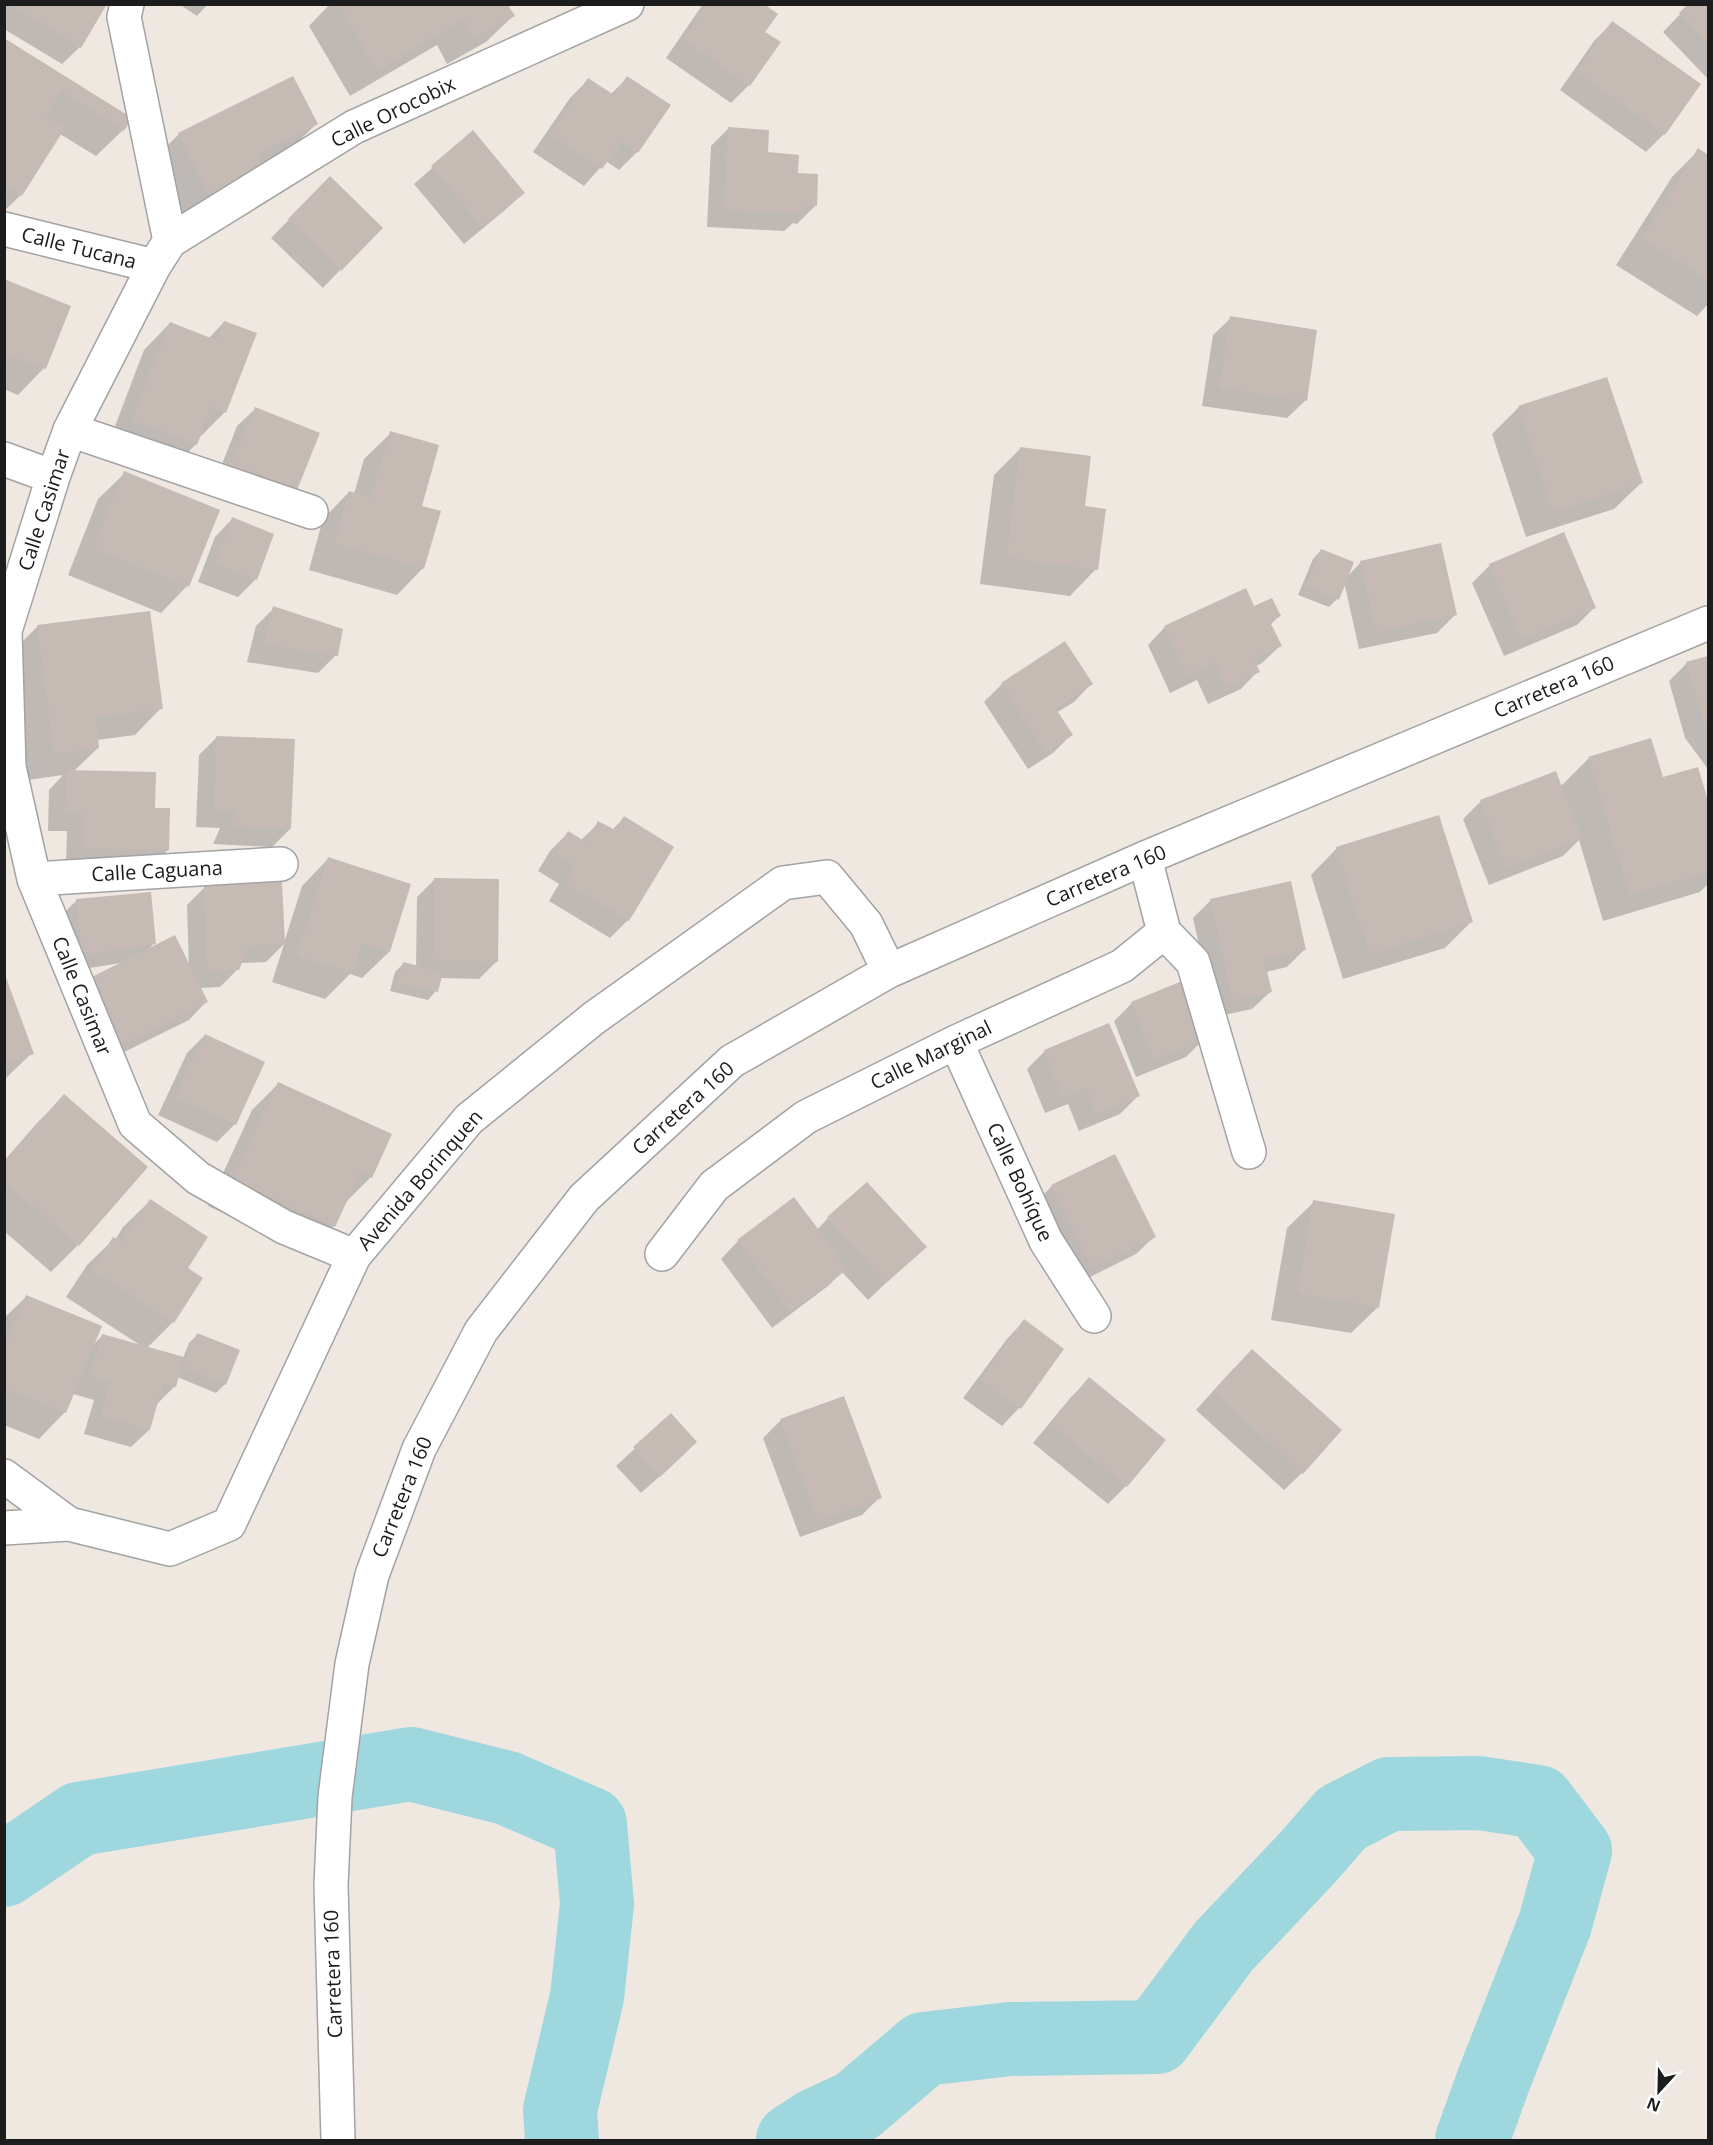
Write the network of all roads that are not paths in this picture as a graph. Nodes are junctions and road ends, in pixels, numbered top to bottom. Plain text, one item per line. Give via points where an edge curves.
1 (127, 4) edge
2 (627, 4) edge
3 (4, 230) edge
4 (162, 254) junction
5 (70, 430) junction
6 (4, 459) edge
7 (53, 477) junction
8 (312, 512) dead end
9 (1708, 623) edge
10 (7, 767) edge
11 (1145, 858) junction
12 (281, 864) dead end
13 (34, 879) junction
14 (1164, 932) junction
15 (889, 971) junction
16 (956, 1042) junction
17 (1249, 1152) dead end
18 (662, 1254) dead end
19 (354, 1256) junction
20 (1095, 1316) dead end
21 (4, 1476) edge
22 (69, 1524) junction
23 (4, 1528) edge
24 (338, 2140) edge

1 - 4 street via 124,17
2 - 4 street, Calle Orocobix via 354,127
3 - 4 street, Calle Tucana
4 - 5 street, Calle Casimar
5 - 7 street, Calle Casimar
5 - 8 street
6 - 7 street
7 - 10 street, Calle Casimar via 5,631
9 - 11 street, Carretera 160
10 - 13 street, Calle Casimar
11 - 14 street
11 - 15 street, Carretera 160
12 - 13 street, Calle Caguana
13 - 19 street, Calle Casimar via 135,1124 198,1178 284,1227
14 - 16 street, Calle Marginal via 1122,966
14 - 17 street via 1193,962
15 - 19 street, Avenida Borinquen via 866,924 827,877 783,883 594,1018 469,1119
15 - 24 street, Carretera 160 via 732,1061 584,1198 480,1331 419,1449 372,1575 352,1664 335,1797 331,1885
16 - 18 street, Calle Marginal via 806,1117 714,1186
16 - 20 street, Calle Bohíque via 1046,1242
19 - 22 street, Avenida Borinquen via 229,1524 170,1549
21 - 22 street
22 - 23 street, Avenida Borinquen

